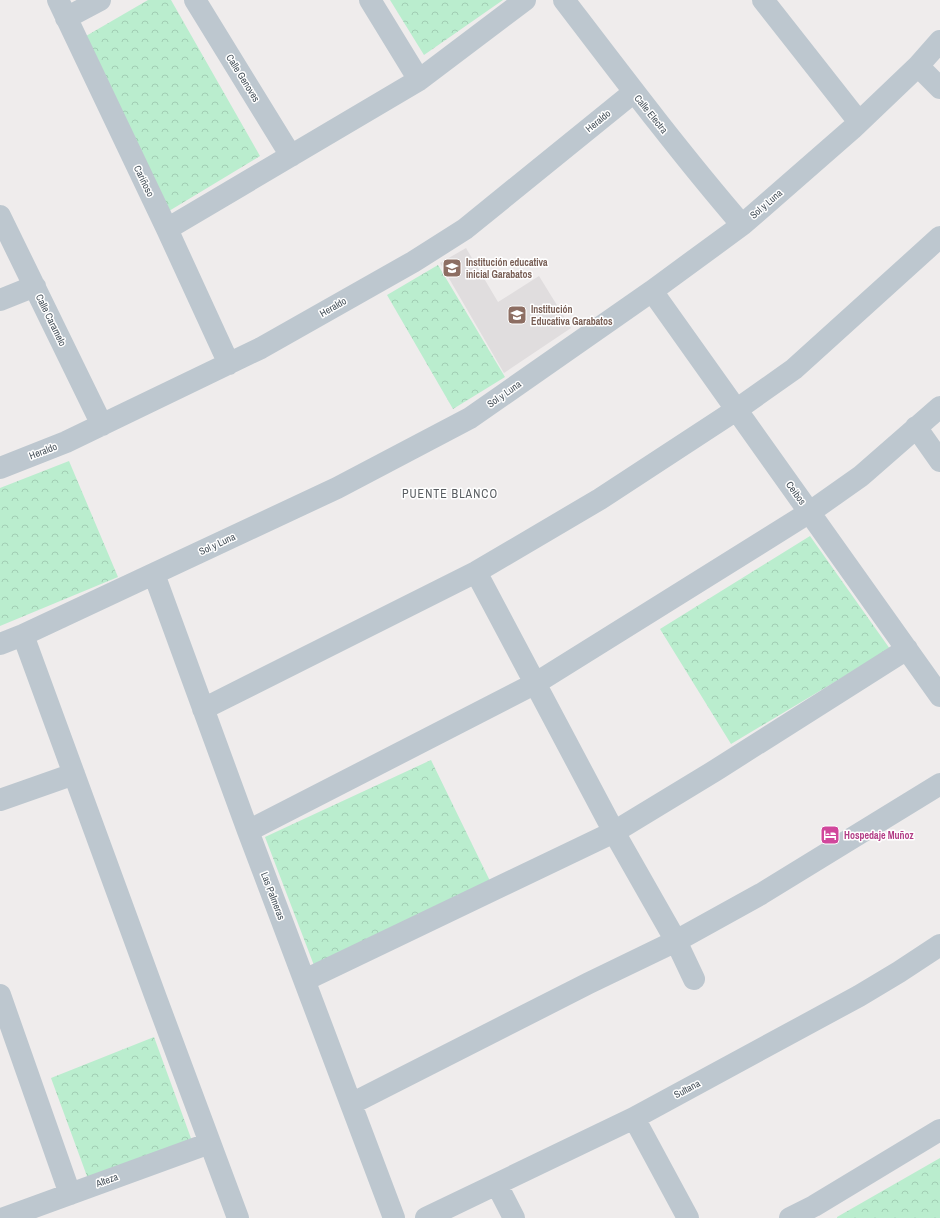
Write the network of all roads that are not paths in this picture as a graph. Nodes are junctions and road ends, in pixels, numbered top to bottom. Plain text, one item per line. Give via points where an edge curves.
1 (100, 0) edge
2 (195, 0) edge
3 (370, 0) edge
4 (525, 0) edge
5 (564, 0) edge
6 (763, 0) edge
7 (62, 9) edge
8 (940, 41) edge
9 (918, 66) junction
10 (419, 80) junction
11 (940, 88) edge
12 (634, 92) junction
13 (859, 122) junction
14 (291, 156) junction
15 (0, 216) edge
16 (742, 225) junction
17 (167, 229) junction
18 (940, 237) edge
19 (35, 286) junction
20 (652, 291) junction
21 (0, 300) edge
22 (229, 364) junction
23 (940, 407) edge
24 (736, 410) junction
25 (102, 425) junction
26 (916, 426) junction
27 (940, 461) edge
28 (0, 468) edge
29 (810, 512) junction
30 (476, 572) junction
31 (154, 574) junction
32 (23, 635) junction
33 (0, 644) edge
34 (907, 649) junction
35 (536, 683) junction
36 (940, 696) edge
37 (203, 709) junction
38 (74, 774) junction
39 (940, 784) edge
40 (0, 800) edge
41 (248, 831) junction
42 (614, 832) junction
43 (676, 941) junction
44 (940, 945) edge
45 (694, 979) dead end
46 (305, 980) junction
47 (0, 995) edge
48 (351, 1104) junction
49 (634, 1118) junction
50 (940, 1130) edge
51 (210, 1143) junction
52 (497, 1185) junction
53 (70, 1194) junction
54 (817, 1212) edge
55 (4, 1218) edge
56 (238, 1218) edge
57 (394, 1218) edge
58 (426, 1218) edge
59 (514, 1218) edge
60 (688, 1218) edge
61 (790, 1218) edge

1 - 7 street
2 - 14 street, Calle Genoves
3 - 10 street
4 - 10 street
5 - 12 street, Calle Electra
6 - 13 street
7 - 17 street, Cariñoso
8 - 9 street, Sol y Luna
9 - 11 street
9 - 13 street, Sol y Luna
10 - 14 street
12 - 16 street, Calle Electra
12 - 22 street, Heraldo via 465,229 413,262
13 - 16 street, Sol y Luna
14 - 17 street
15 - 19 street, Calle Caramelo
16 - 20 street, Sol y Luna
17 - 22 street, Cariñoso
18 - 24 street via 794,369
19 - 21 street
19 - 25 street, Calle Caramelo
20 - 24 street, Ceibos
20 - 31 street, Sol y Luna via 470,418 337,488
22 - 25 street, Heraldo
23 - 26 street
24 - 29 street, Ceibos
24 - 30 street via 600,498
25 - 28 street, Heraldo
26 - 27 street
26 - 29 street via 861,476
29 - 34 street, Ceibos
29 - 35 street
30 - 35 street
30 - 37 street
31 - 32 street, Sol y Luna
31 - 37 street, Las Palmeras
32 - 33 street, Sol y Luna
32 - 38 street
34 - 36 street, Ceibos
34 - 42 street
35 - 41 street
35 - 42 street
37 - 41 street, Las Palmeras
38 - 40 street
38 - 51 street
39 - 43 street via 761,894
41 - 46 street, Las Palmeras
42 - 43 street
42 - 46 street
43 - 45 street
43 - 48 street
44 - 49 street, Sultana via 859,996
46 - 48 street, Las Palmeras
47 - 53 street
48 - 57 street, Las Palmeras
49 - 52 street, Sultana
49 - 60 street
50 - 54 street
51 - 53 street, Alteza
51 - 56 street
52 - 58 street, Sultana
52 - 59 street
53 - 55 street, Alteza
54 - 61 street

